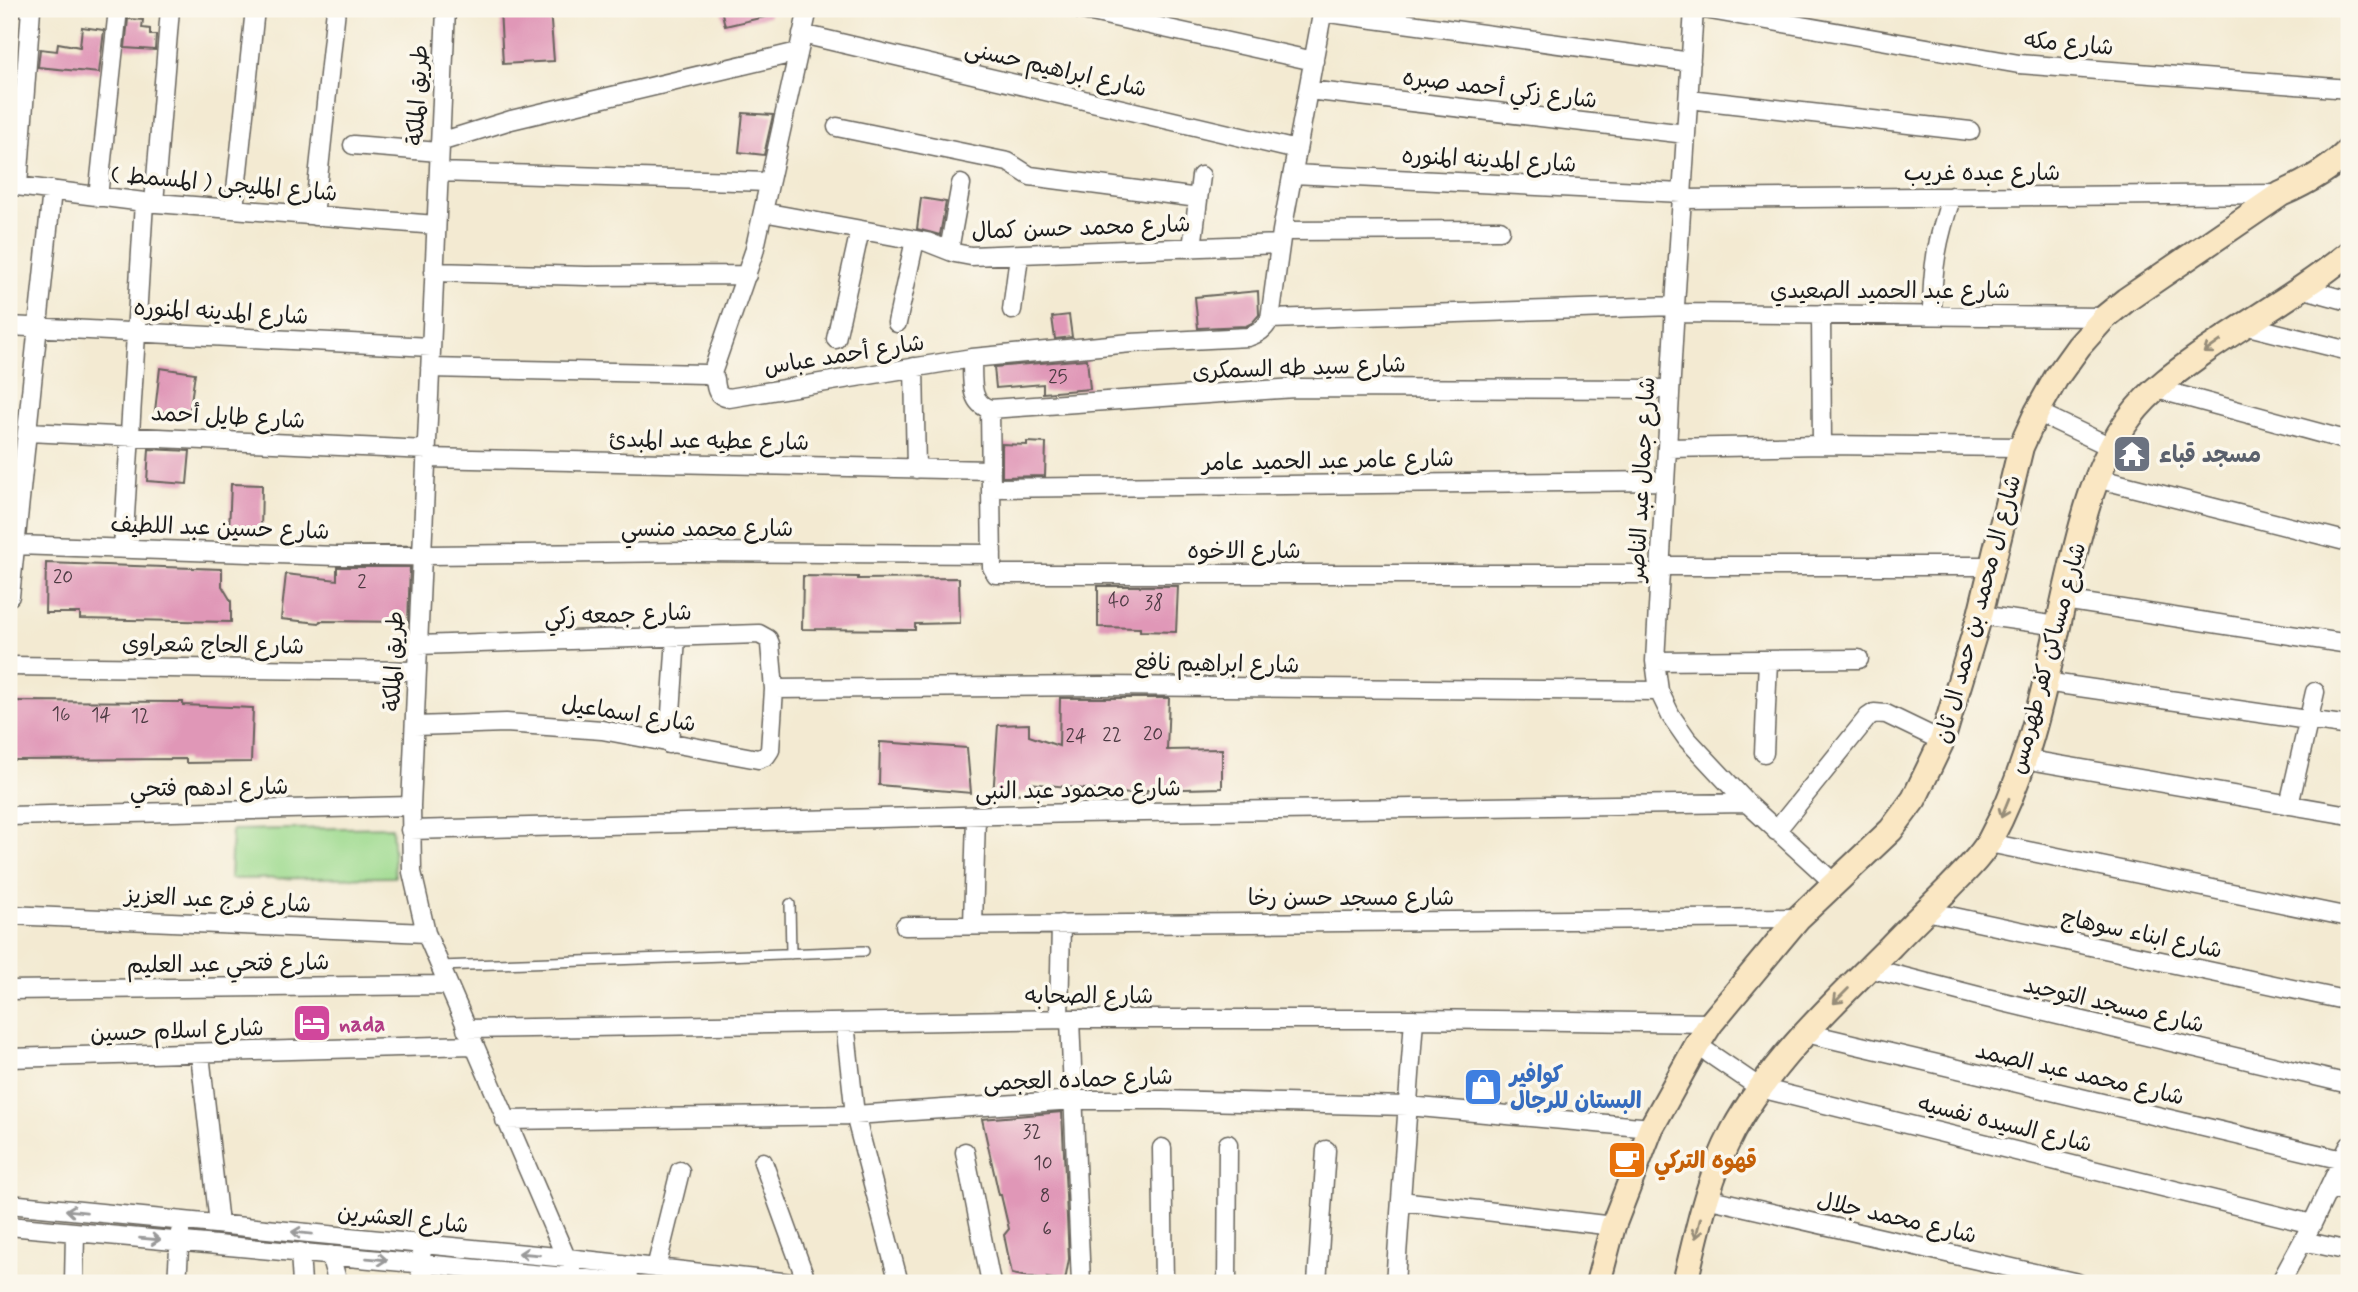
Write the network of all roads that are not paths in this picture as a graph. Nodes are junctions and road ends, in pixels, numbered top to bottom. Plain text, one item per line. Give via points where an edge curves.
1 (31, 9) edge
2 (118, 9) edge
3 (170, 9) edge
4 (255, 9) edge
5 (335, 9) edge
6 (446, 9) edge
7 (808, 9) edge
8 (1078, 9) edge
9 (1695, 9) edge
10 (1704, 9) edge
11 (1323, 11) edge
12 (802, 34) junction
13 (798, 52) junction
14 (1314, 61) junction
15 (1691, 62) junction
16 (2349, 89) edge
17 (1308, 90) junction
18 (1689, 99) junction
19 (837, 127) dead end
20 (1969, 131) dead end
21 (1686, 134) junction
22 (353, 145) dead end
23 (440, 147) junction
24 (1297, 150) junction
25 (2349, 150) edge
26 (439, 172) junction
27 (1293, 174) junction
28 (1201, 176) dead end
29 (769, 182) junction
30 (961, 184) dead end
31 (13, 185) edge
32 (52, 190) junction
33 (2281, 194) junction
34 (1682, 196) junction
35 (1952, 196) junction
36 (98, 197) junction
37 (1198, 198) junction
38 (149, 202) junction
39 (233, 209) junction
40 (762, 212) junction
41 (314, 216) junction
42 (436, 225) junction
43 (860, 230) junction
44 (1500, 230) dead end
45 (1281, 237) junction
46 (915, 240) junction
47 (1192, 247) junction
48 (948, 250) junction
49 (2349, 253) edge
50 (1019, 256) junction
51 (434, 272) junction
52 (747, 275) junction
53 (2301, 288) junction
54 (2349, 301) edge
55 (1012, 310) dead end
56 (1675, 310) junction
57 (1821, 314) junction
58 (1932, 314) junction
59 (2105, 317) junction
60 (1270, 319) junction
61 (897, 323) dead end
62 (2244, 325) junction
63 (9, 326) edge
64 (38, 328) junction
65 (136, 331) junction
66 (836, 339) dead end
67 (431, 348) junction
68 (2349, 351) edge
69 (972, 358) junction
70 (430, 368) junction
71 (914, 368) junction
72 (711, 376) junction
73 (2157, 388) junction
74 (1670, 389) junction
75 (990, 409) junction
76 (2037, 412) junction
77 (27, 432) junction
78 (130, 436) junction
79 (2349, 441) edge
80 (1822, 445) junction
81 (2021, 447) junction
82 (2111, 447) junction
83 (1667, 448) junction
84 (17, 453) edge
85 (427, 454) junction
86 (916, 469) junction
87 (2096, 478) junction
88 (991, 479) junction
89 (1665, 481) junction
90 (2349, 542) edge
91 (16, 545) junction
92 (123, 549) junction
93 (422, 554) junction
94 (992, 554) junction
95 (1992, 566) junction
96 (1660, 570) junction
97 (10, 596) edge
98 (2064, 600) junction
99 (1980, 615) junction
100 (2058, 626) junction
101 (676, 637) junction
102 (2349, 644) edge
103 (418, 645) junction
104 (1859, 659) dead end
105 (1768, 660) junction
106 (1656, 662) junction
107 (9, 666) edge
108 (417, 671) junction
109 (2045, 682) junction
110 (774, 689) junction
111 (1659, 691) junction
112 (2315, 692) dead end
113 (2309, 720) junction
114 (415, 726) junction
115 (2349, 726) edge
116 (1942, 741) junction
117 (669, 744) junction
118 (1764, 754) dead end
119 (2024, 759) junction
120 (1747, 803) junction
121 (2290, 804) junction
122 (411, 806) junction
123 (2349, 815) edge
124 (9, 816) edge
125 (976, 816) junction
126 (411, 830) junction
127 (1776, 831) junction
128 (1989, 843) junction
129 (1835, 883) junction
130 (790, 904) dead end
131 (1926, 911) junction
132 (9, 915) edge
133 (2349, 917) edge
134 (1798, 918) junction
135 (1061, 924) junction
136 (973, 925) junction
137 (905, 926) dead end
138 (426, 933) junction
139 (864, 951) dead end
140 (791, 954) junction
141 (440, 966) junction
142 (1869, 968) junction
143 (447, 985) junction
144 (9, 990) edge
145 (2349, 1001) edge
146 (1065, 1019) junction
147 (1414, 1019) junction
148 (845, 1023) junction
149 (1711, 1023) junction
150 (1806, 1033) junction
151 (470, 1037) junction
152 (1697, 1045) junction
153 (200, 1054) junction
154 (9, 1059) edge
155 (2349, 1084) edge
156 (1760, 1088) junction
157 (1074, 1100) junction
158 (1408, 1105) junction
159 (855, 1115) junction
160 (505, 1120) junction
161 (1651, 1128) junction
162 (1228, 1143) dead end
163 (1162, 1148) dead end
164 (1326, 1150) dead end
165 (965, 1152) dead end
166 (2346, 1153) edge
167 (763, 1162) dead end
168 (680, 1171) dead end
169 (2330, 1188) junction
170 (2349, 1192) edge
171 (1706, 1198) junction
172 (1401, 1201) junction
173 (9, 1204) edge
174 (182, 1222) junction
175 (219, 1224) junction
176 (2312, 1224) junction
177 (9, 1226) edge
178 (1613, 1226) junction
179 (75, 1233) junction
180 (2303, 1241) junction
181 (179, 1242) junction
182 (423, 1244) junction
183 (2349, 1251) edge
184 (300, 1252) junction
185 (330, 1255) junction
186 (566, 1258) junction
187 (420, 1263) junction
188 (656, 1268) junction
189 (576, 1280) edge
190 (74, 1283) edge
191 (177, 1283) edge
192 (302, 1283) edge
193 (338, 1283) edge
194 (422, 1283) edge
195 (632, 1283) edge
196 (792, 1283) edge
197 (807, 1283) edge
198 (898, 1283) edge
199 (991, 1283) edge
200 (1082, 1283) edge
201 (1164, 1283) edge
202 (1227, 1283) edge
203 (1317, 1283) edge
204 (1395, 1283) edge
205 (1598, 1283) edge
206 (1685, 1283) edge
207 (2078, 1283) edge
208 (2280, 1283) edge

1 - 31 street
2 - 36 street
3 - 38 street
4 - 39 street
5 - 41 street
6 - 23 street, طريق الملكة
7 - 12 street
8 - 14 street
9 - 15 street, شارع جمال عبد الناصر
10 - 16 street, شارع مكه via 2019,64
11 - 14 street
11 - 15 street
12 - 13 street
12 - 24 street, شارع ابراهيم حسنى
13 - 23 street via 511,120
13 - 29 street
14 - 17 street
15 - 18 street, شارع جمال عبد الناصر
17 - 21 street, شارع زكي أحمد صبره
17 - 24 street
18 - 20 street
18 - 21 street, شارع جمال عبد الناصر
19 - 37 street via 1008,162 1030,176
21 - 34 street, شارع جمال عبد الناصر
22 - 23 street
23 - 26 street, طريق الملكة
24 - 27 street
25 - 33 street, شارع ال محمد بن حمد ال ثان via 2309,181
26 - 29 street
26 - 42 street, طريق الملكة
27 - 34 street, شارع المدينه المنوره
27 - 45 street
28 - 37 street
29 - 40 street
30 - 48 street
31 - 32 street, شارع المليجى ( المسمط )
32 - 36 street, شارع المليجى ( المسمط )
32 - 64 street
33 - 35 street, شارع عبده غريب
33 - 59 street, شارع ال محمد بن حمد ال ثان
34 - 35 street, شارع عبده غريب
34 - 56 street, شارع جمال عبد الناصر
35 - 58 street via 1932,274
36 - 38 street, شارع المليجى ( المسمط )
37 - 47 street
38 - 39 street, شارع المليجى ( المسمط )
38 - 65 street
39 - 41 street, شارع المليجى ( المسمط )
40 - 43 street, شارع محمد حسن كمال
40 - 52 street
41 - 42 street, شارع المليجى ( المسمط )
42 - 51 street, طريق الملكة
43 - 46 street, شارع محمد حسن كمال
43 - 66 street
44 - 45 street, شارع محمد حسن كمال
45 - 47 street, شارع محمد حسن كمال
45 - 60 street
46 - 48 street, شارع محمد حسن كمال
46 - 61 street
47 - 50 street, شارع محمد حسن كمال
48 - 50 street, شارع محمد حسن كمال via 961,255
49 - 53 street, شارع مساكن كفر طهرمس
50 - 55 street
51 - 52 street
51 - 67 street, طريق الملكة
52 - 72 street
53 - 54 street
53 - 62 street, شارع مساكن كفر طهرمس
56 - 57 street, شارع عبد الحميد الصعيدي
56 - 60 street, شارع عبد الحميد الصعيدي
56 - 74 street, شارع جمال عبد الناصر
57 - 58 street, شارع عبد الحميد الصعيدي
57 - 80 street
58 - 59 street, شارع عبد الحميد الصعيدي
59 - 76 street, شارع ال محمد بن حمد ال ثان via 2056,378
60 - 69 street, شارع أحمد عباس via 1265,329 1248,337
62 - 68 street
62 -> 73 street, شارع مساكن كفر طهرمس
63 - 64 street, شارع المدينه المنوره
64 - 65 street, شارع المدينه المنوره
64 - 77 street
65 - 67 street, شارع المدينه المنوره
65 - 78 street
67 - 70 street, طريق الملكة
69 - 71 street, شارع أحمد عباس
69 - 75 street via 974,397
70 - 72 street
70 - 85 street, طريق الملكة
71 - 72 street, شارع أحمد عباس via 729,398 717,391
71 - 86 street
73 - 79 street
73 - 82 street, شارع مساكن كفر طهرمس
74 - 75 street, شارع سيد طه السمكرى via 1295,388
74 - 83 street, شارع جمال عبد الناصر
75 - 88 street
76 - 81 street, شارع ال محمد بن حمد ال ثان
76 - 82 street
77 - 78 street, شارع طايل أحمد
77 - 84 street
78 - 85 street, شارع طايل أحمد
78 - 92 street
80 - 81 street
80 - 83 street
81 - 95 street, شارع ال محمد بن حمد ال ثان
82 - 87 street, شارع مساكن كفر طهرمس
83 - 89 street, شارع جمال عبد الناصر
84 - 91 street
85 - 86 street, شارع عطيه عبد المبدئ
85 - 93 street, طريق الملكة
86 - 88 street, شارع عطيه عبد المبدئ
87 - 90 street
87 - 98 street, شارع مساكن كفر طهرمس
88 - 89 street, شارع عامر عبد الحميد عامر
88 - 94 street
89 - 96 street, شارع جمال عبد الناصر
91 - 92 street, شارع حسين عبد اللطيف
91 - 97 street
92 - 93 street, شارع حسين عبد اللطيف
93 - 94 street, شارع محمد منسي
93 - 103 street, طريق الملكة
94 - 96 street, شارع الاخوه via 993,571 1000,575
95 - 96 street
95 - 99 street, شارع ال محمد بن حمد ال ثان
96 - 106 street, شارع جمال عبد الناصر
98 - 100 street, شارع مساكن كفر طهرمس
98 - 102 street
99 - 100 street
99 - 116 street, شارع ال محمد بن حمد ال ثان
100 - 109 street, شارع مساكن كفر طهرمس
101 - 103 street, شارع جمعه زكي
101 - 110 street, شارع جمعه زكي via 764,636 770,644
101 - 117 street
103 - 108 street, طريق الملكة
104 - 105 street
105 - 106 street
105 - 118 street
106 - 111 street, شارع جمال عبد الناصر
107 - 108 street, شارع الحاج شعراوى
108 - 114 street, طريق الملكة
109 - 113 street
109 - 119 street, شارع مساكن كفر طهرمس
110 - 111 street, شارع ابراهيم نافع via 1101,686
110 - 117 street, شارع اسماعيل via 766,756 758,759
111 - 120 street, شارع جمال عبد الناصر via 1687,739
112 - 113 street
113 - 115 street
113 - 121 street
114 - 117 street, شارع اسماعيل via 554,726
114 - 122 street, طريق الملكة
116 - 127 street via 1886,714 1874,713
116 - 129 street, شارع ال محمد بن حمد ال ثان via 1914,799 1891,830
119 - 121 street
119 -> 128 street, شارع مساكن كفر طهرمس
120 - 125 street, شارع محمود عبد النبى
120 - 127 street, شارع جمال عبد الناصر
121 - 123 street
122 - 124 street, شارع ادهم فتحي
122 - 126 street, طريق الملكة
125 - 126 street, شارع محمود عبد النبى
125 - 136 street
126 - 138 street, طريق الملكة via 412,873
127 - 129 street, شارع جمال عبد الناصر
128 - 131 street, شارع مساكن كفر طهرمس
128 - 133 street
129 - 134 street, شارع ال محمد بن حمد ال ثان
130 - 140 lane
131 - 142 street, شارع مساكن كفر طهرمس
131 - 145 street, شارع ابناء سوهاج
132 - 138 street, شارع فرج عبد العزيز
134 - 135 street, شارع مسجد حسن رخا
134 - 149 street, شارع ال محمد بن حمد ال ثان
135 - 136 street, شارع مسجد حسن رخا
135 - 146 street
136 - 137 street, شارع مسجد حسن رخا
138 - 141 street, طريق الملكة
139 - 140 lane
140 - 141 lane
141 - 143 street, طريق الملكة
142 -> 150 street, شارع مساكن كفر طهرمس
142 - 155 street, شارع مسجد التوحيد
143 - 144 street, شارع فتحي عبد العليم
143 - 151 street, طريق الملكة
146 - 147 street, شارع الصحابه
146 - 148 street, شارع الصحابه
146 - 157 street
147 - 149 street, شارع الصحابه
147 - 158 street
148 - 151 street, شارع الصحابه
148 - 159 street
149 - 152 street, شارع ال محمد بن حمد ال ثان
150 - 156 street, شارع مساكن كفر طهرمس
150 - 166 street, شارع محمد عبد الصمد
151 - 153 street, شارع اسلام حسين
151 - 160 street, طريق الملكة
152 - 156 street, شارع السيده نفسيه
152 - 161 street, شارع ال محمد بن حمد ال ثان
153 - 154 street, شارع اسلام حسين
153 - 175 street
156 - 171 street, شارع مساكن كفر طهرمس via 1732,1133
156 - 176 street, شارع السيده نفسيه
157 - 158 street, شارع حماده العجمى
157 - 159 street, شارع حماده العجمى
157 - 200 street
158 - 161 street, شارع حماده العجمى
158 - 172 street
159 - 160 street, شارع حماده العجمى
159 - 198 street
160 - 186 street, طريق الملكة
161 - 178 street, شارع ال محمد بن حمد ال ثان
162 - 202 street
163 - 201 street
164 - 203 street
165 - 199 street
166 - 169 street
167 - 197 street
168 - 188 street
169 - 170 street
169 - 176 street
171 -> 206 street, شارع مساكن كفر طهرمس
171 - 207 street, شارع محمد جلال
172 - 178 street
172 - 204 street
174 -> 173 street, شارع العشرين
174 - 175 street, شارع العشرين
174 - 181 street
182 -> 175 street, شارع العشرين
176 - 180 street
177 - 179 street, شارع العشرين
178 - 205 street, شارع ال محمد بن حمد ال ثان
179 -> 181 street, شارع العشرين
179 - 190 street
180 - 183 street
180 - 208 street
181 - 184 street, شارع العشرين
181 - 191 street
186 -> 182 street, شارع العشرين
182 - 187 street
184 - 185 street, شارع العشرين
184 - 192 street
185 -> 187 street, شارع العشرين
185 - 193 street
186 - 188 street, شارع العشرين
186 - 189 street, طريق الملكة
187 - 189 street, شارع العشرين
187 - 194 street
188 - 196 street, شارع العشرين
189 - 195 street, شارع العشرين

